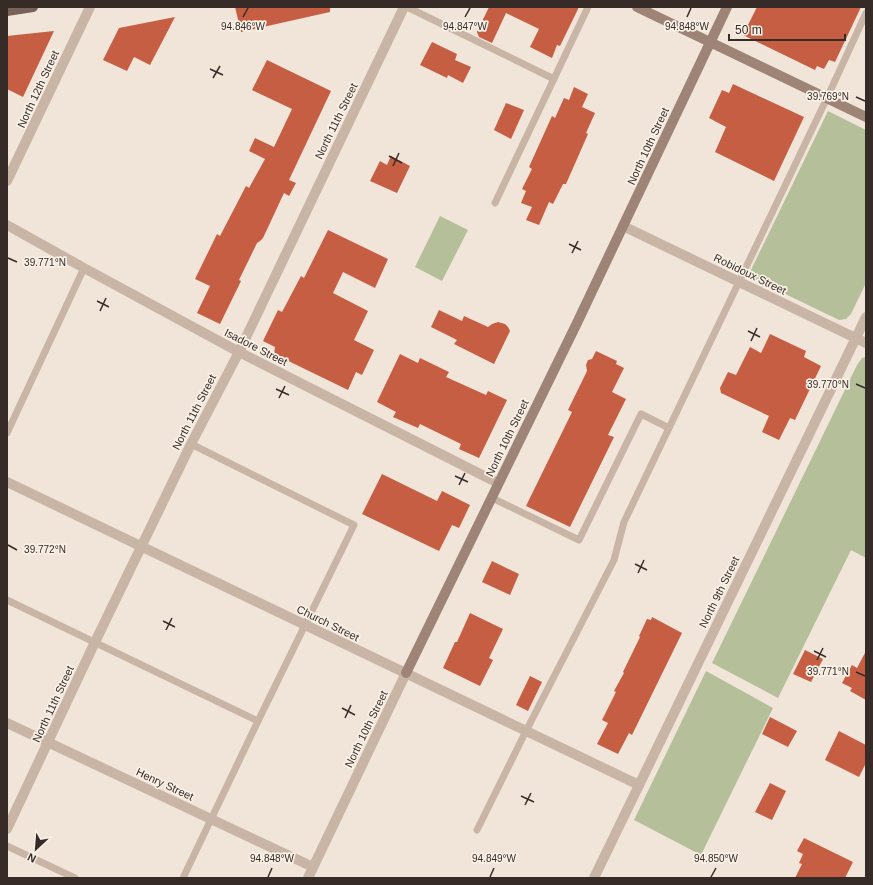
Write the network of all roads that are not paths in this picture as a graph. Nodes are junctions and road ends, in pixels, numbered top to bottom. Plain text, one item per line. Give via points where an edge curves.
1 (33, 7) edge
2 (90, 7) edge
3 (405, 7) edge
4 (588, 7) edge
5 (637, 7) edge
6 (727, 7) edge
7 (7, 11) edge
8 (866, 14) edge
9 (710, 42) junction
10 (554, 79) junction
11 (826, 98) junction
12 (866, 117) edge
13 (7, 181) edge
14 (495, 203) dead end
15 (7, 224) edge
16 (623, 226) junction
17 (84, 268) junction
18 (738, 281) junction
19 (866, 317) edge
20 (856, 338) junction
21 (866, 343) edge
22 (239, 352) junction
23 (669, 428) junction
24 (7, 433) edge
25 (190, 444) junction
26 (7, 482) edge
27 (498, 483) junction
28 (492, 498) junction
29 (142, 546) junction
30 (7, 600) edge
31 (305, 625) junction
32 (95, 642) junction
33 (406, 673) junction
34 (258, 721) junction
35 (7, 723) edge
36 (526, 731) junction
37 (48, 742) junction
38 (639, 785) junction
39 (211, 819) junction
40 (7, 829) edge
41 (477, 830) dead end
42 (7, 846) edge
43 (313, 867) junction
44 (75, 878) edge
45 (183, 878) edge
46 (308, 878) edge
47 (594, 878) edge

1 - 7 main road
2 - 13 street, North 12th Street
3 - 10 lane
3 - 22 street, North 11th Street
4 - 10 lane
5 - 9 street
6 - 9 street, North 10th Street
8 - 11 lane
9 - 11 street
9 - 16 street, North 10th Street
10 - 14 lane
11 - 12 street
11 - 18 lane
15 - 17 street, Isadore Street
16 - 18 street, Robidoux Street
16 - 27 street, North 10th Street
17 - 22 street, Isadore Street
17 - 24 lane
18 - 20 street, Robidoux Street
18 - 23 lane
19 - 20 street, North 9th Street
20 - 21 street, Robidoux Street
20 - 38 street, North 9th Street
22 - 25 street, North 11th Street
22 - 27 street, Isadore Street
23 - 28 lane via 641,414 579,540
23 - 36 lane via 624,522 614,560
25 - 29 street, North 11th Street
25 - 31 lane via 354,525
26 - 29 street, Church Street
27 - 28 street, North 10th Street
28 - 33 street, North 10th Street
29 - 31 street, Church Street
29 - 32 street, North 11th Street
30 - 32 lane
31 - 33 street, Church Street
31 - 34 lane
32 - 34 lane
32 - 37 street, North 11th Street
33 - 36 street, Church Street
33 - 43 street, North 10th Street
34 - 39 lane
35 - 37 street, Henry Street
36 - 38 street, Church Street
36 - 41 lane
37 - 39 street, Henry Street
37 - 40 street, North 11th Street
38 - 47 street, North 9th Street
39 - 43 street, Henry Street
39 - 45 lane
42 - 44 lane
43 - 46 street, North 10th Street

